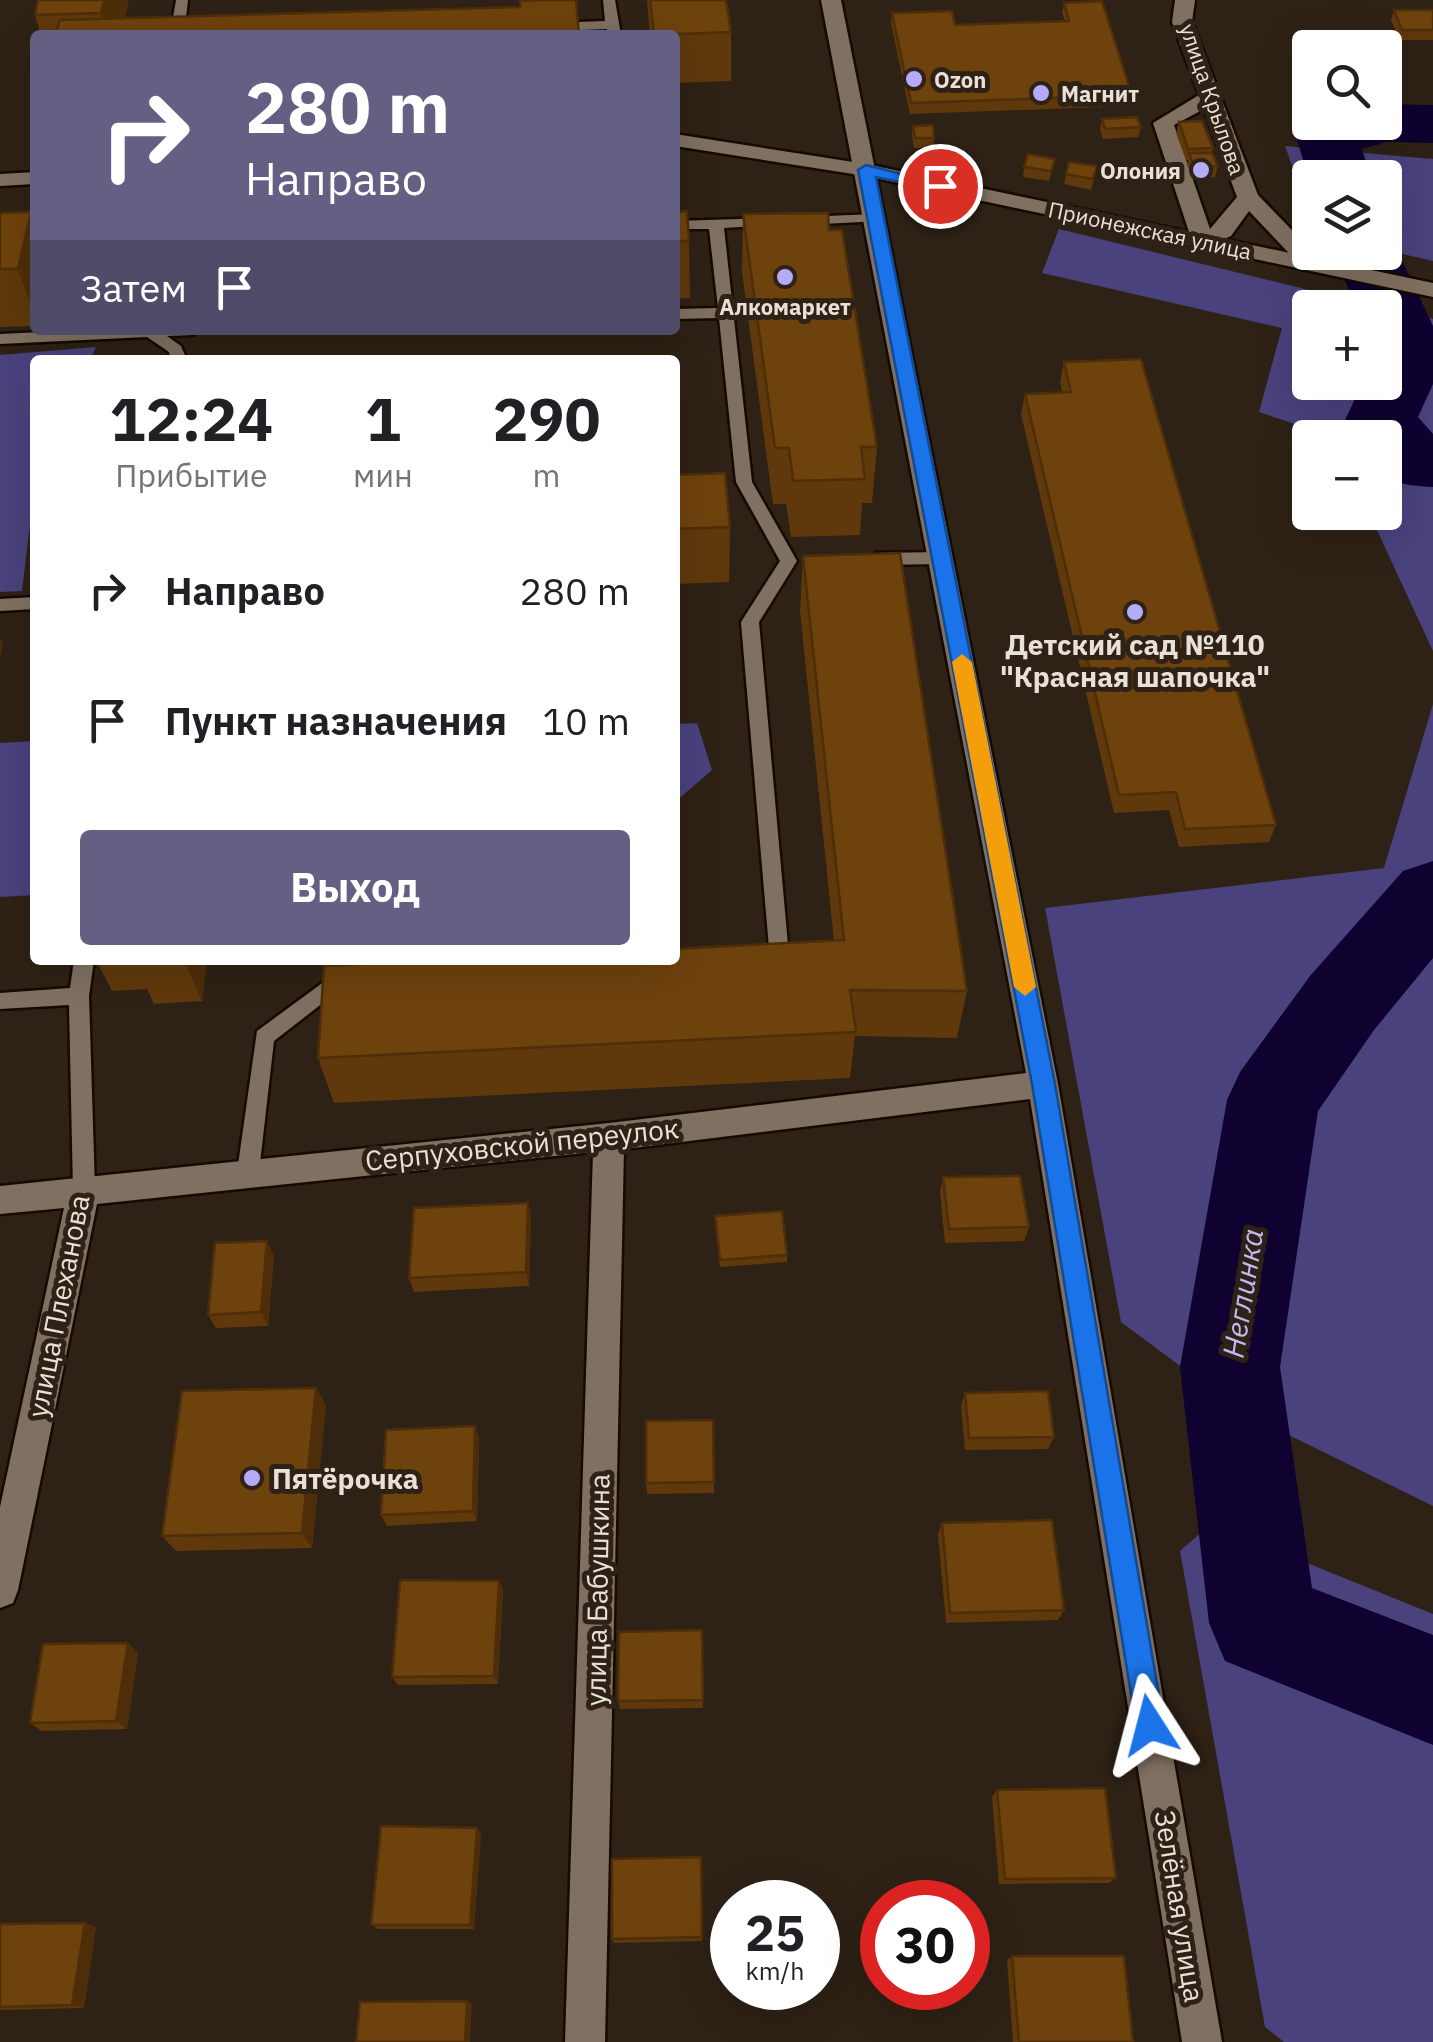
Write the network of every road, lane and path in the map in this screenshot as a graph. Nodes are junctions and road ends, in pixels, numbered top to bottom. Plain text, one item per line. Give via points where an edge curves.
1 (182, 0) edge
2 (609, 0) edge
3 (831, 0) edge
4 (1185, 0) edge
5 (536, 28) edge
6 (178, 30) edge
7 (613, 30) edge
8 (1210, 97) junction
9 (680, 141) edge
10 (866, 170) junction
11 (30, 178) edge
12 (0, 180) edge
13 (1248, 196) junction
14 (875, 218) junction
15 (716, 224) junction
16 (680, 225) edge
17 (1292, 237) edge
18 (1204, 241) junction
19 (1292, 259) edge
20 (1344, 270) edge
21 (1433, 290) edge
22 (724, 313) junction
23 (680, 314) edge
24 (75, 335) edge
25 (156, 335) edge
26 (0, 339) edge
27 (176, 355) edge
28 (942, 558) junction
29 (866, 560) edge
30 (30, 603) edge
31 (0, 605) edge
32 (740, 958) edge
33 (83, 965) edge
34 (348, 970) edge
35 (79, 996) junction
36 (0, 1001) edge
37 (1044, 1084) junction
38 (608, 1137) junction
39 (248, 1172) junction
40 (84, 1190) junction
41 (0, 1200) edge
42 (0, 1590) edge
43 (585, 2042) edge
44 (1202, 2042) edge

1 - 6 lane
2 - 7 lane
3 - 10 street, Зелёная улица
4 - 8 street, улица Крылова via 1182,22
5 - 7 lane
8 - 13 street, улица Крылова
8 - 18 street via 1163,123
9 - 10 street, Прионежская улица
10 - 14 street, Зелёная улица
10 - 18 street, Прионежская улица
11 - 12 street
13 - 17 street, улица Крылова
13 - 18 street, улица Крылова via 1223,231
14 - 15 lane
14 - 28 street, Зелёная улица
15 - 16 lane
15 - 22 lane
18 - 19 street, Прионежская улица
20 - 21 street, Прионежская улица
22 - 23 lane
22 - 32 lane via 744,482 798,561 750,622 779,956
24 - 26 lane
25 - 27 lane
28 - 29 lane
28 - 37 street, Зелёная улица
30 - 31 lane
33 - 35 lane, улица Плеханова
34 - 39 lane via 264,1037
35 - 36 lane
35 - 40 lane, улица Плеханова
37 - 38 street, Серпуховской переулок
37 - 44 street, Зелёная улица
38 - 39 street, Серпуховской переулок
38 - 43 street, улица Бабушкина
39 - 40 street, Серпуховской переулок
40 - 41 street, Серпуховской переулок
40 - 42 street, улица Плеханова

